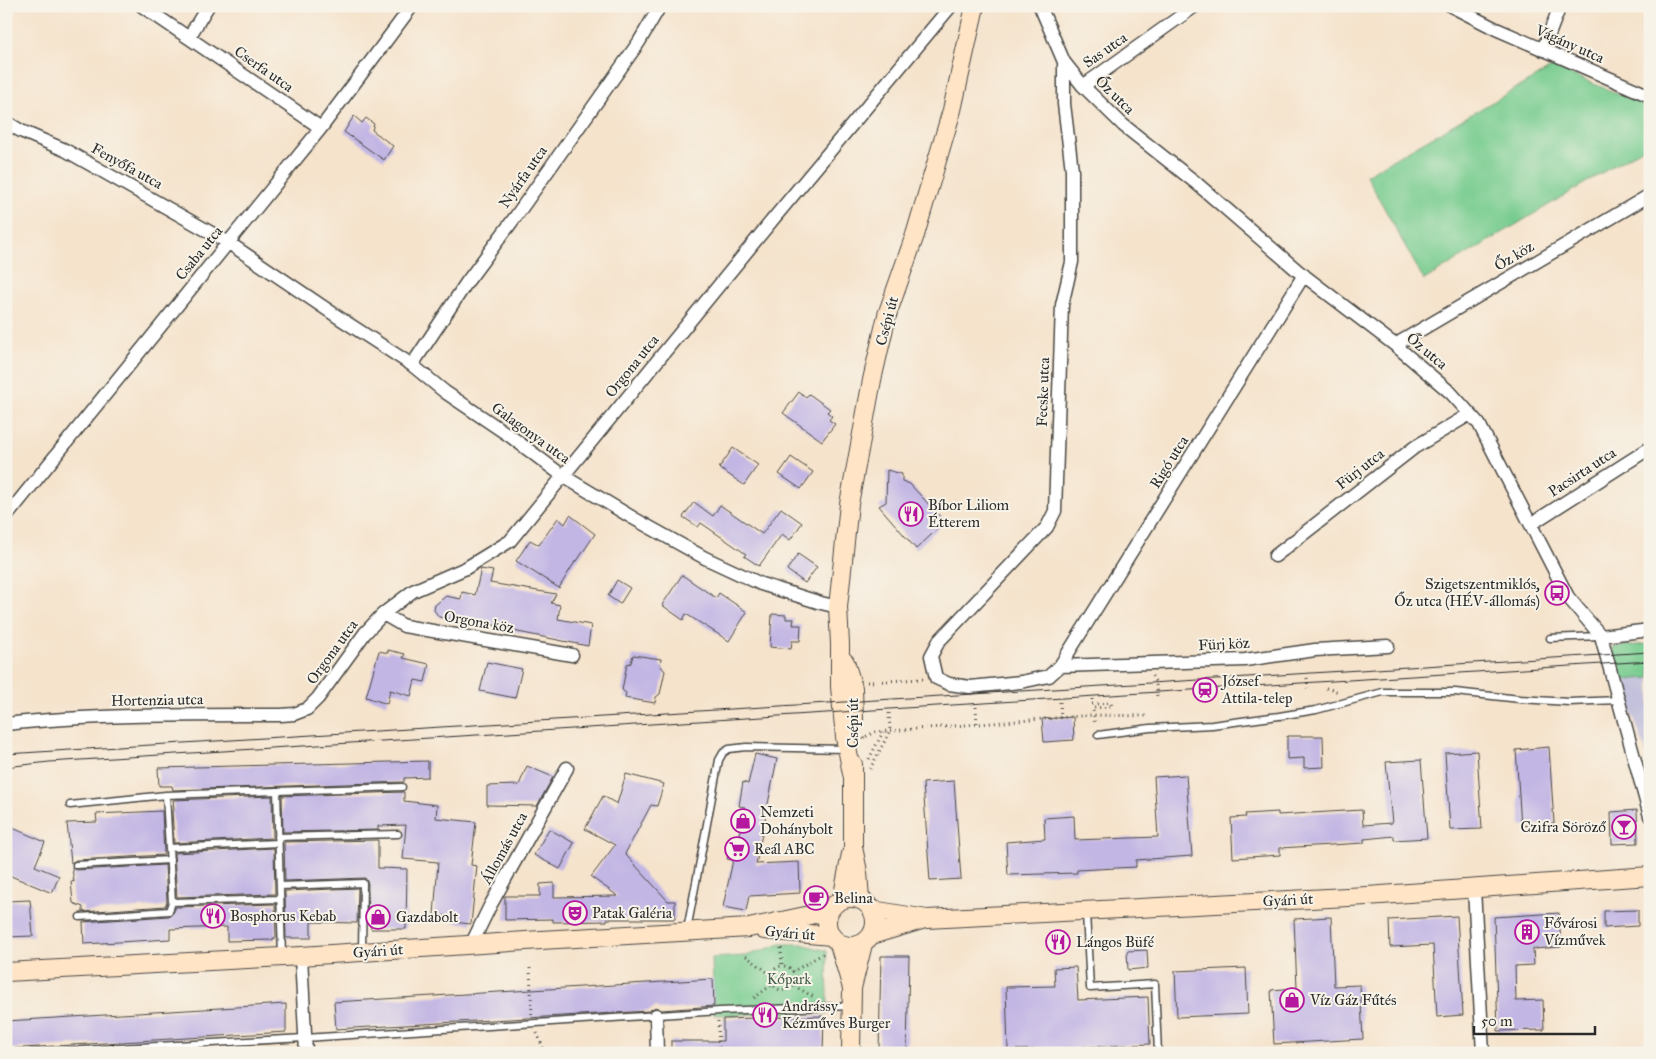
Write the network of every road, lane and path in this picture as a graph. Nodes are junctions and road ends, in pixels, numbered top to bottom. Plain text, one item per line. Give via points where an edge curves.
1 (142, 6) edge
2 (208, 6) edge
3 (412, 6) edge
4 (660, 6) edge
5 (951, 6) edge
6 (975, 6) edge
7 (1195, 6) edge
8 (1451, 6) edge
9 (1560, 6) edge
10 (1038, 8) edge
11 (189, 37) junction
12 (1543, 50) junction
13 (1064, 62) junction
14 (1083, 86) junction
15 (1650, 96) edge
16 (6, 122) edge
17 (322, 128) junction
18 (1650, 195) edge
19 (229, 243) junction
20 (1304, 275) junction
21 (1395, 345) junction
22 (412, 365) junction
23 (1470, 414) junction
24 (1650, 448) edge
25 (563, 476) junction
26 (6, 517) edge
27 (1531, 524) junction
28 (1274, 556) dead end
29 (838, 607) junction
30 (383, 614) junction
31 (1650, 630) edge
32 (1601, 636) junction
33 (1550, 638) dead end
34 (840, 644) junction
35 (1388, 646) dead end
36 (572, 655) dead end
37 (1148, 662) junction
38 (1060, 666) junction
39 (936, 678) junction
40 (1307, 678) dead end
41 (860, 683) dead end
42 (1308, 689) dead end
43 (1157, 697) dead end
44 (1092, 700) dead end
45 (1619, 700) junction
46 (1060, 702) dead end
47 (976, 706) dead end
48 (307, 709) joint
49 (888, 712) dead end
50 (1093, 715) junction
51 (1152, 716) dead end
52 (1061, 718) junction
53 (6, 724) edge
54 (977, 725) junction
55 (890, 731) junction
56 (883, 732) junction
57 (1098, 735) dead end
58 (864, 738) dead end
59 (847, 749) junction
60 (567, 768) dead end
61 (861, 772) junction
62 (402, 787) dead end
63 (277, 790) junction
64 (166, 795) junction
65 (70, 805) dead end
66 (1650, 816) edge
67 (398, 834) dead end
68 (278, 840) junction
69 (853, 847) junction
70 (169, 848) junction
71 (170, 860) junction
72 (76, 865) dead end
73 (1650, 876) edge
74 (280, 886) junction
75 (1474, 889) junction
76 (280, 899) junction
77 (172, 902) junction
78 (866, 905) junction
79 (836, 906) junction
80 (1086, 910) junction
81 (80, 917) dead end
82 (927, 919) junction
83 (749, 928) junction
84 (687, 931) junction
85 (867, 940) junction
86 (782, 944) dead end
87 (832, 944) junction
88 (471, 945) junction
89 (362, 952) junction
90 (301, 956) junction
91 (746, 956) dead end
92 (282, 957) junction
93 (782, 967) junction
94 (530, 968) dead end
95 (6, 972) edge
96 (792, 972) junction
97 (771, 976) junction
98 (794, 986) junction
99 (852, 988) junction
100 (817, 998) dead end
101 (852, 1006) junction
102 (656, 1015) junction
103 (718, 1016) dead end
104 (533, 1023) junction
105 (305, 1038) junction
106 (31, 1053) edge
107 (306, 1053) edge
108 (545, 1053) edge
109 (656, 1053) edge
110 (719, 1053) edge
111 (851, 1053) edge
112 (1158, 1053) edge
113 (1483, 1053) edge

1 - 11 street, Cserfa utca
2 - 11 street
3 - 17 street, Csaba utca
4 - 22 street, Nyárfa utca via 639,42 467,282
5 - 25 street, Orgona utca
6 - 29 street, Csépi út via 952,110 915,235 887,315 872,380 849,504
7 - 14 street, Sas utca
8 - 12 street, Vágány utca
9 - 12 street
10 - 13 street, Őz utca
11 - 17 street, Cserfa utca
12 - 15 street, Vágány utca
13 - 14 street, Őz utca
13 - 39 street, Fecske utca via 1064,104 1072,170 1072,262 1062,305 1055,512 1047,527 939,641 931,656
14 - 20 street, Őz utca via 1123,125
16 - 19 street, Fenyőfa utca via 65,150
17 - 19 street, Csaba utca
18 - 21 street, Őz köz
19 - 22 street, Galagonya utca
19 - 26 street, Csaba utca
20 - 21 street, Őz utca
20 - 38 street, Rigó utca
21 - 23 street, Őz utca via 1451,393
22 - 25 street, Galagonya utca
23 - 27 street, Őz utca via 1479,424
23 - 28 street, Fürj utca via 1415,447
24 - 27 street, Pacsirta utca
25 - 29 street, Galagonya utca via 705,558 761,584
25 - 30 street, Orgona utca via 510,541 466,568 413,592
27 - 32 street, Őz utca via 1568,597
29 - 34 street, Csépi út
30 - 36 street, Orgona köz via 404,626
30 - 48 street, Orgona utca via 364,633
31 - 32 street
32 - 33 lane
32 - 45 street, Őz utca
34 - 59 street, Csépi út via 840,687
34 - 61 street, Csépi út via 853,688 854,739
35 - 37 street, Fürj köz via 1315,650 1245,660
37 - 38 street, Fürj köz
37 - 43 path via 1149,673 1156,682
38 - 39 street via 1049,676 1022,682 970,687
39 - 41 path
40 - 42 path
44 - 50 path via 1092,704 1111,703 1112,707 1093,708
45 - 57 lane via 1569,702 1455,692 1383,692 1279,716
45 - 66 street, Őz utca
46 - 52 path
47 - 54 path
48 - 53 street, Hortenzia utca via 281,715 99,717
49 - 55 path
50 - 51 path
50 - 52 path
52 - 54 path
54 - 55 path
55 - 56 path
55 - 61 path
56 - 58 path
56 - 61 path
59 - 61 street, Csépi út
59 - 84 lane via 746,747 729,748 723,753 719,760
60 - 88 street, Állomás utca
61 - 69 street, Csépi út
62 - 63 lane
63 - 64 lane
63 - 68 lane
64 - 65 lane
64 - 70 lane
67 - 68 lane
68 - 70 lane
68 - 74 lane
69 - 78 street, Csépi út
69 - 79 street, Csépi út
70 - 71 lane
71 - 72 lane
71 - 77 lane
73 - 75 street, Gyári út
74 - 76 lane
74 - 89 lane via 363,883
75 - 80 street, Gyári út
75 - 113 street
76 - 77 lane
76 - 92 lane
77 - 81 lane via 169,912
78 - 79 street via 851,898
78 - 82 street, Gyári út
78 - 85 street via 875,923
79 - 83 street, Gyári út
79 - 87 street via 827,924
80 - 82 street, Gyári út
80 - 112 lane via 1090,988 1155,984
82 - 85 street, Gyári út
83 - 84 street, Gyári út
83 - 87 street, Gyári út via 802,935
84 - 88 street, Gyári út
85 - 87 street via 855,946
85 - 99 street
86 - 93 path
87 - 96 path
87 - 99 street
88 - 89 street, Gyári út
89 - 90 street, Gyári út
90 - 92 street, Gyári út
90 - 105 street
91 - 97 path
92 - 95 street, Gyári út
93 - 96 path
93 - 97 path via 775,969
94 - 104 path
96 - 98 path
97 - 98 path via 773,984 780,990
98 - 100 path
99 - 101 street
101 - 102 lane
101 - 111 street
102 - 104 lane
102 - 109 street
103 - 110 path
104 - 105 lane
104 - 108 path
105 - 106 lane
105 - 107 street

